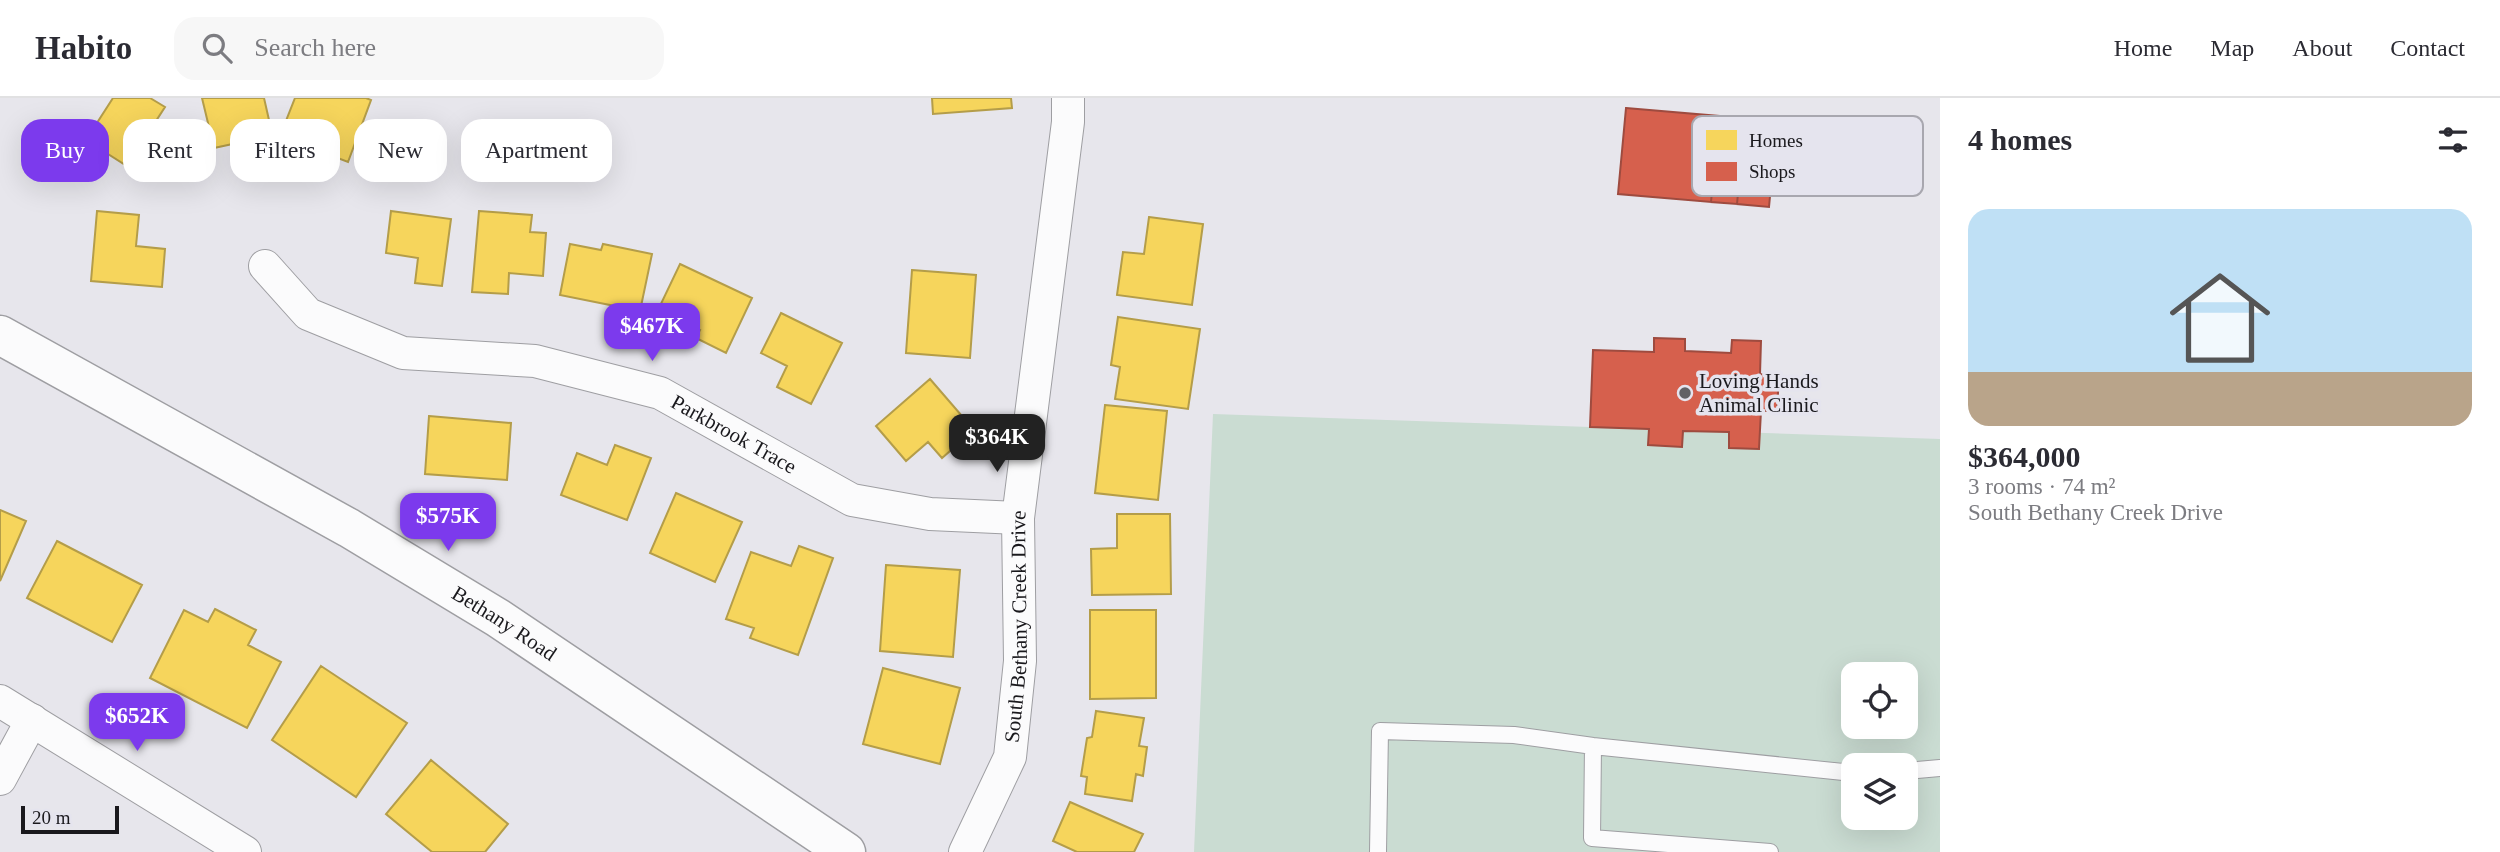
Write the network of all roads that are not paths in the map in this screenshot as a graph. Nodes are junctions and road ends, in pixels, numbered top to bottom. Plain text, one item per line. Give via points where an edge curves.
1 (1068, 98) edge
2 (265, 266) dead end
3 (0, 335) edge
4 (1018, 518) junction
5 (0, 701) edge
6 (32, 720) junction
7 (1593, 746) junction
8 (1940, 768) edge
9 (1918, 770) edge
10 (1841, 772) edge
11 (0, 779) edge
12 (245, 852) edge
13 (846, 852) edge
14 (965, 852) edge
15 (1378, 852) edge
16 (1770, 852) edge

1 - 4 street, South Bethany Creek Drive
2 - 4 street, Parkbrook Trace via 308,314 403,353 535,361 660,393 852,500 930,514
3 - 13 street, Bethany Road via 349,528 498,618
4 - 14 street, South Bethany Creek Drive via 1020,661 1010,757
5 - 6 street
6 - 11 street
6 - 12 street
7 - 10 lane
7 - 15 lane via 1514,735 1380,730
7 - 16 lane via 1592,838
8 - 9 lane

